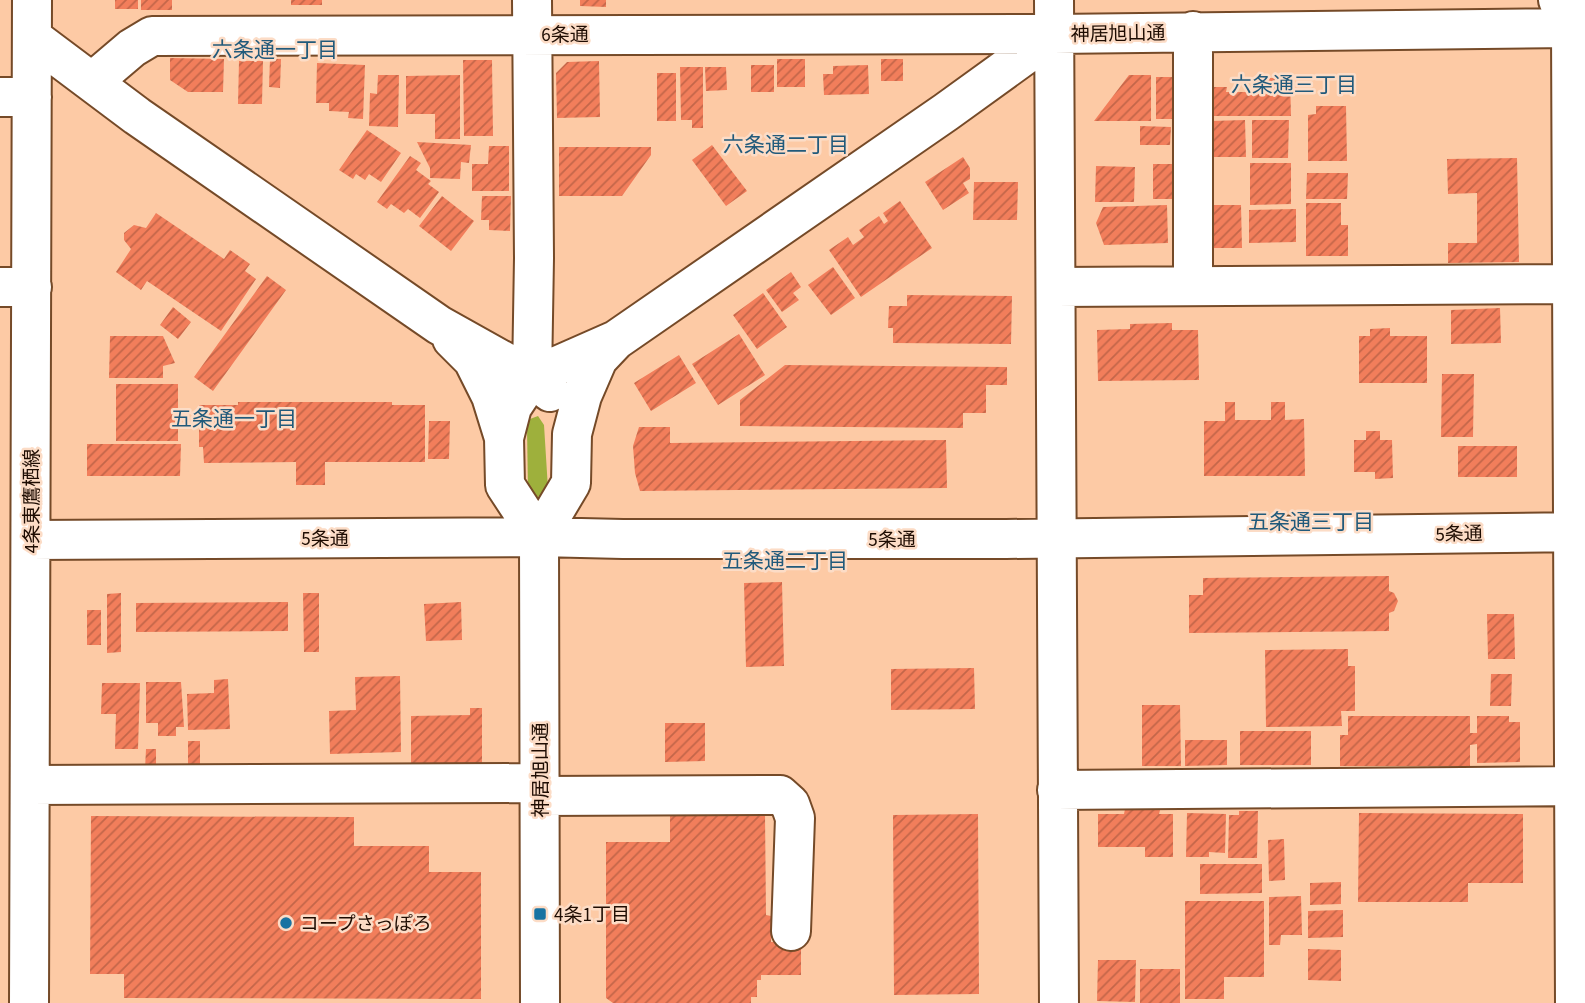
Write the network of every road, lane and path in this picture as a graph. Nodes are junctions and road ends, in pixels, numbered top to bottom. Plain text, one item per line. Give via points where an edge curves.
1 (32, 0) edge
2 (1571, 14) edge
3 (532, 17) edge
4 (1054, 17) edge
5 (1193, 31) junction
6 (33, 38) junction
7 (92, 82) junction
8 (16, 97) edge
9 (1572, 284) junction
10 (1193, 286) junction
11 (16, 287) edge
12 (1056, 287) junction
13 (439, 325) junction
14 (616, 340) junction
15 (532, 377) junction
16 (572, 434) junction
17 (504, 438) junction
18 (15, 483) edge
19 (1579, 532) edge
20 (539, 537) junction
21 (1056, 538) junction
22 (31, 540) junction
23 (15, 667) edge
24 (30, 785) junction
25 (1580, 786) edge
26 (540, 790) junction
27 (1057, 790) junction
28 (15, 842) edge
29 (791, 931) dead end
30 (29, 1003) edge
31 (540, 1003) edge
32 (1059, 1003) edge
33 (1575, 1003) edge

1 - 6 street, 4条東鷹栖線
2 - 5 street, 神居旭山通
2 - 9 street
3 - 4 street, 6条通
3 - 7 street, 6条通 via 152,36
3 - 15 street
4 - 5 street, 神居旭山通
4 - 12 street
4 - 14 street, 神居旭山通 via 946,112
5 - 10 street
6 - 7 street
6 - 8 street, 4条東鷹栖線
7 - 13 street
8 - 11 street, 4条東鷹栖線
9 - 10 street
9 - 19 street
10 - 12 street
11 - 18 street, 4条東鷹栖線
12 - 21 street
13 - 15 street, 神居旭山通
13 - 17 street via 473,360
14 - 15 street, 神居旭山通
14 - 16 street, 神居旭山通 via 598,359
15 - 16 street, 神居旭山通 via 565,405
15 - 17 street via 512,407
16 - 20 street, 神居旭山通 via 571,483
17 - 20 street via 505,485
18 - 22 street, 4条東鷹栖線
19 - 21 street, 5条通
19 - 25 street
20 - 21 street, 5条通
20 - 22 street, 5条通
20 - 26 street, 神居旭山通
21 - 27 street
22 - 23 street, 4条東鷹栖線
23 - 24 street, 4条東鷹栖線
24 - 26 street
24 - 28 street, 4条東鷹栖線
25 - 27 street
25 - 33 street
26 - 29 street via 780,795 795,818
26 - 31 street, 神居旭山通
27 - 32 street
28 - 30 street, 4条東鷹栖線

